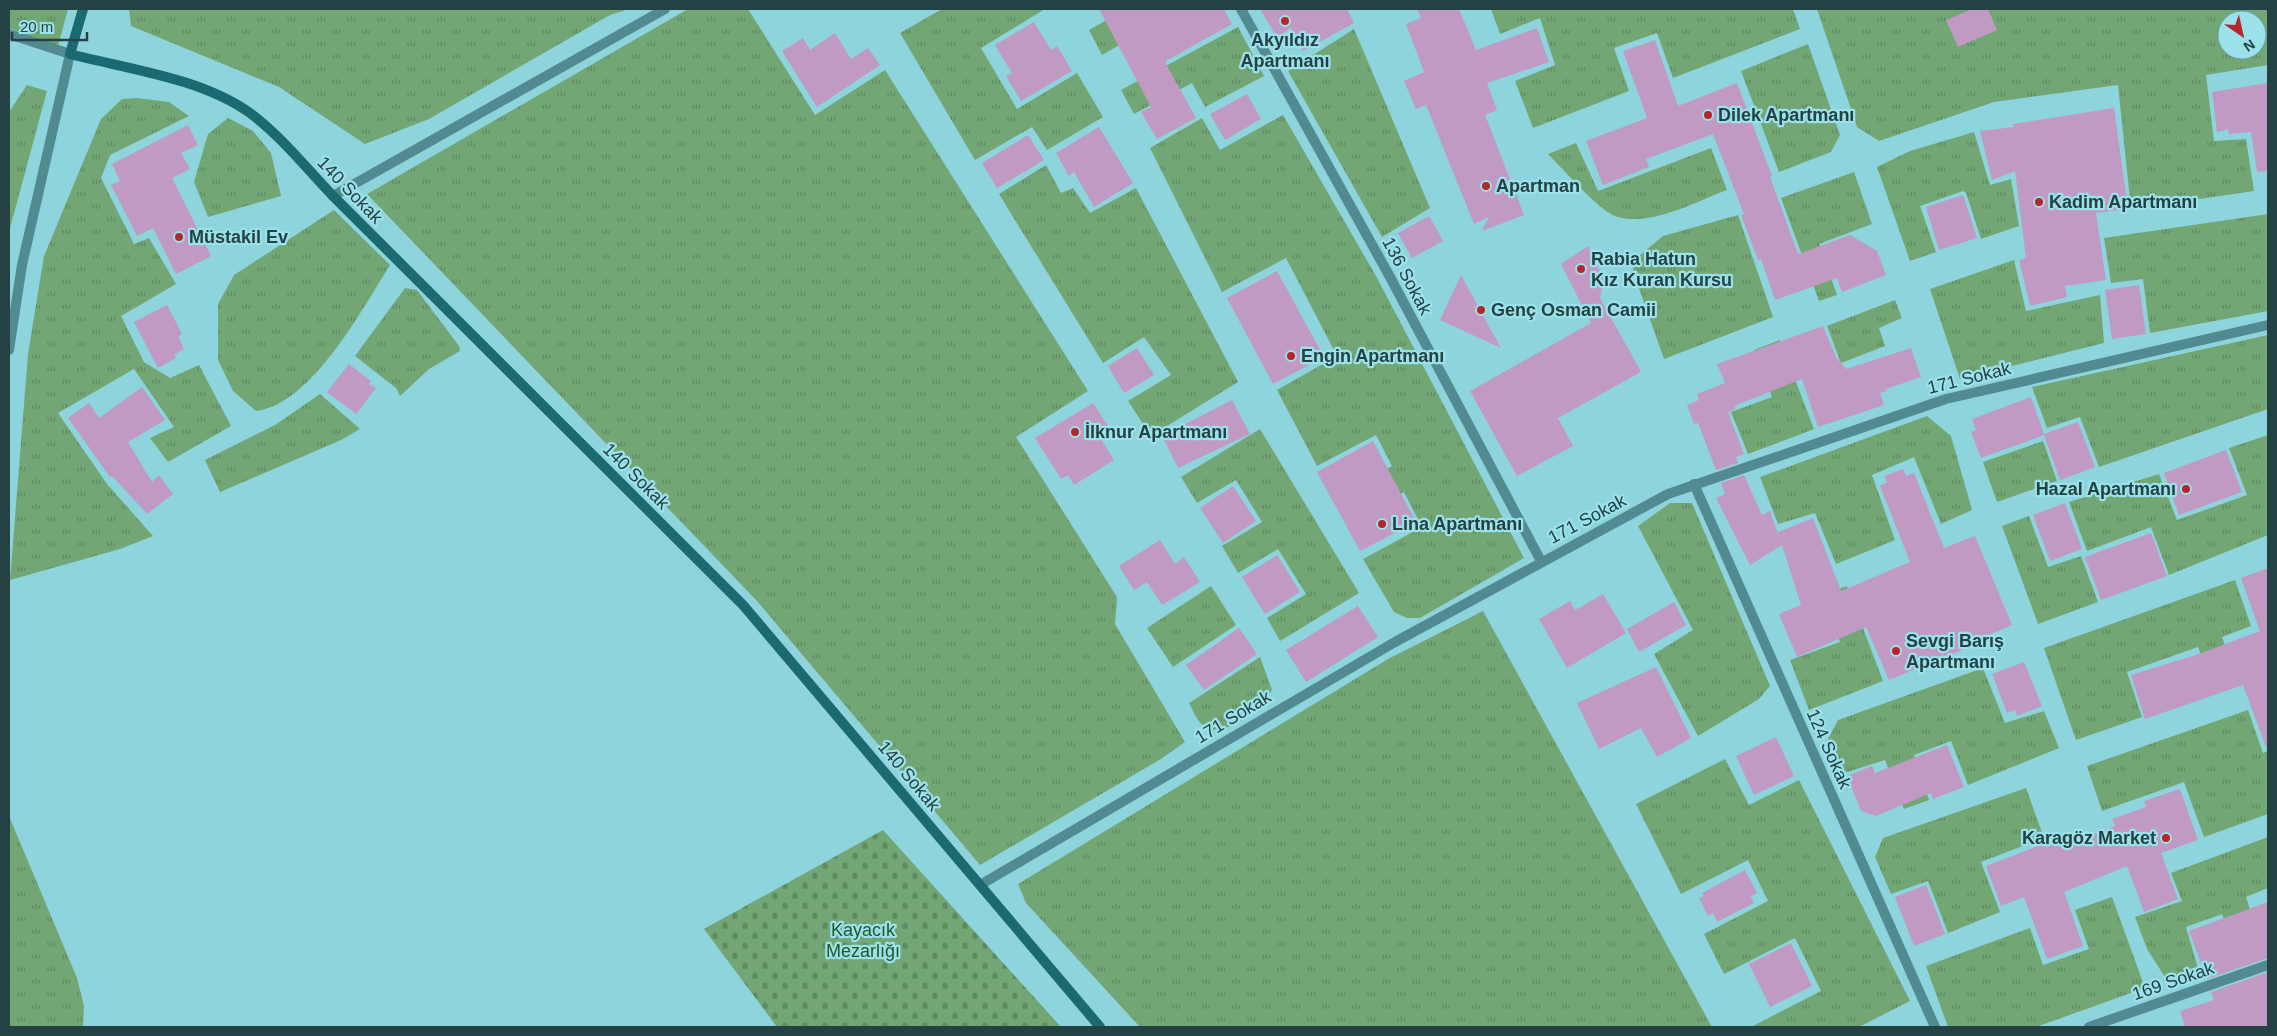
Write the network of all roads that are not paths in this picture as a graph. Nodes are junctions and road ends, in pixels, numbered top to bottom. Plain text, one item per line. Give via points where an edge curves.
1 (83, 9) edge
2 (665, 9) edge
3 (1241, 9) edge
4 (9, 34) edge
5 (70, 54) junction
6 (333, 196) junction
7 (2268, 325) edge
8 (9, 350) edge
9 (1694, 484) junction
10 (1541, 561) junction
11 (980, 885) junction
12 (2268, 965) edge
13 (1100, 1027) edge
14 (1936, 1027) edge
15 (2089, 1027) edge

1 - 5 main road
2 - 6 street
3 - 10 street, 136 Sokak via 1390,277
4 - 5 street
5 - 6 main road, 140 Sokak via 196,86 230,101 271,131
5 - 8 street via 22,265
6 - 11 main road, 140 Sokak via 743,605
7 - 9 street, 171 Sokak via 1946,399
9 - 10 street, 171 Sokak via 1668,494
9 - 14 street, 124 Sokak
10 - 11 street, 171 Sokak via 1300,696
11 - 13 main road, 140 Sokak
12 - 15 street, 169 Sokak

